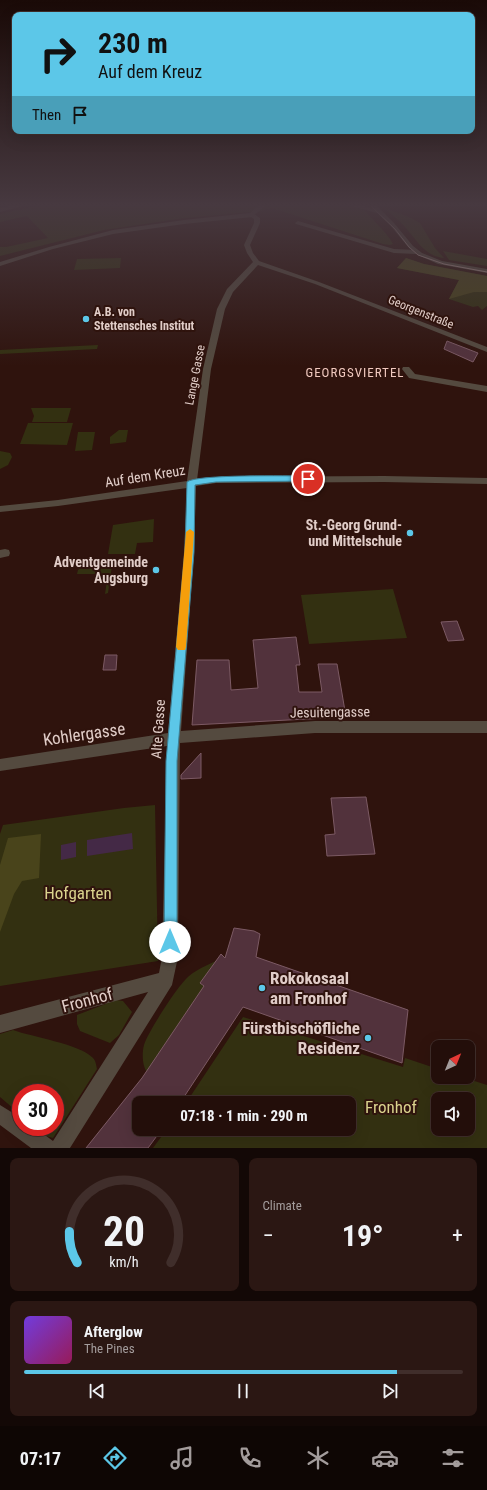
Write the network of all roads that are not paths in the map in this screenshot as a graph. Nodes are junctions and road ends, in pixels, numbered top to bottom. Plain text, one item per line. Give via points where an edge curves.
1 (17, 259) edge
2 (254, 259) edge
3 (430, 259) edge
4 (257, 262) junction
5 (0, 264) edge
6 (487, 271) edge
7 (487, 350) edge
8 (406, 369) dead end
9 (487, 389) edge
10 (487, 481) edge
11 (191, 482) junction
12 (0, 509) edge
13 (487, 727) edge
14 (174, 739) junction
15 (0, 766) edge
16 (166, 979) junction
17 (0, 1024) edge
18 (0, 1114) edge
19 (47, 1148) edge
20 (59, 1148) edge

1 - 5 street
2 - 4 street
3 - 6 street via 440,263
4 - 7 street, Georgenstraße
4 - 11 street, Lange Gasse via 230,292 221,309 206,369
8 - 9 street via 412,376
10 - 11 street, Auf dem Kreuz via 301,479
11 - 12 street, Auf dem Kreuz via 58,503
11 - 14 street, Alte Gasse via 189,552
13 - 14 street, Jesuitengasse via 315,727
14 - 15 street, Kohlergasse
14 - 16 street, Alte Gasse via 170,957
16 - 17 street, Fronhof
16 - 20 street
18 - 19 street

